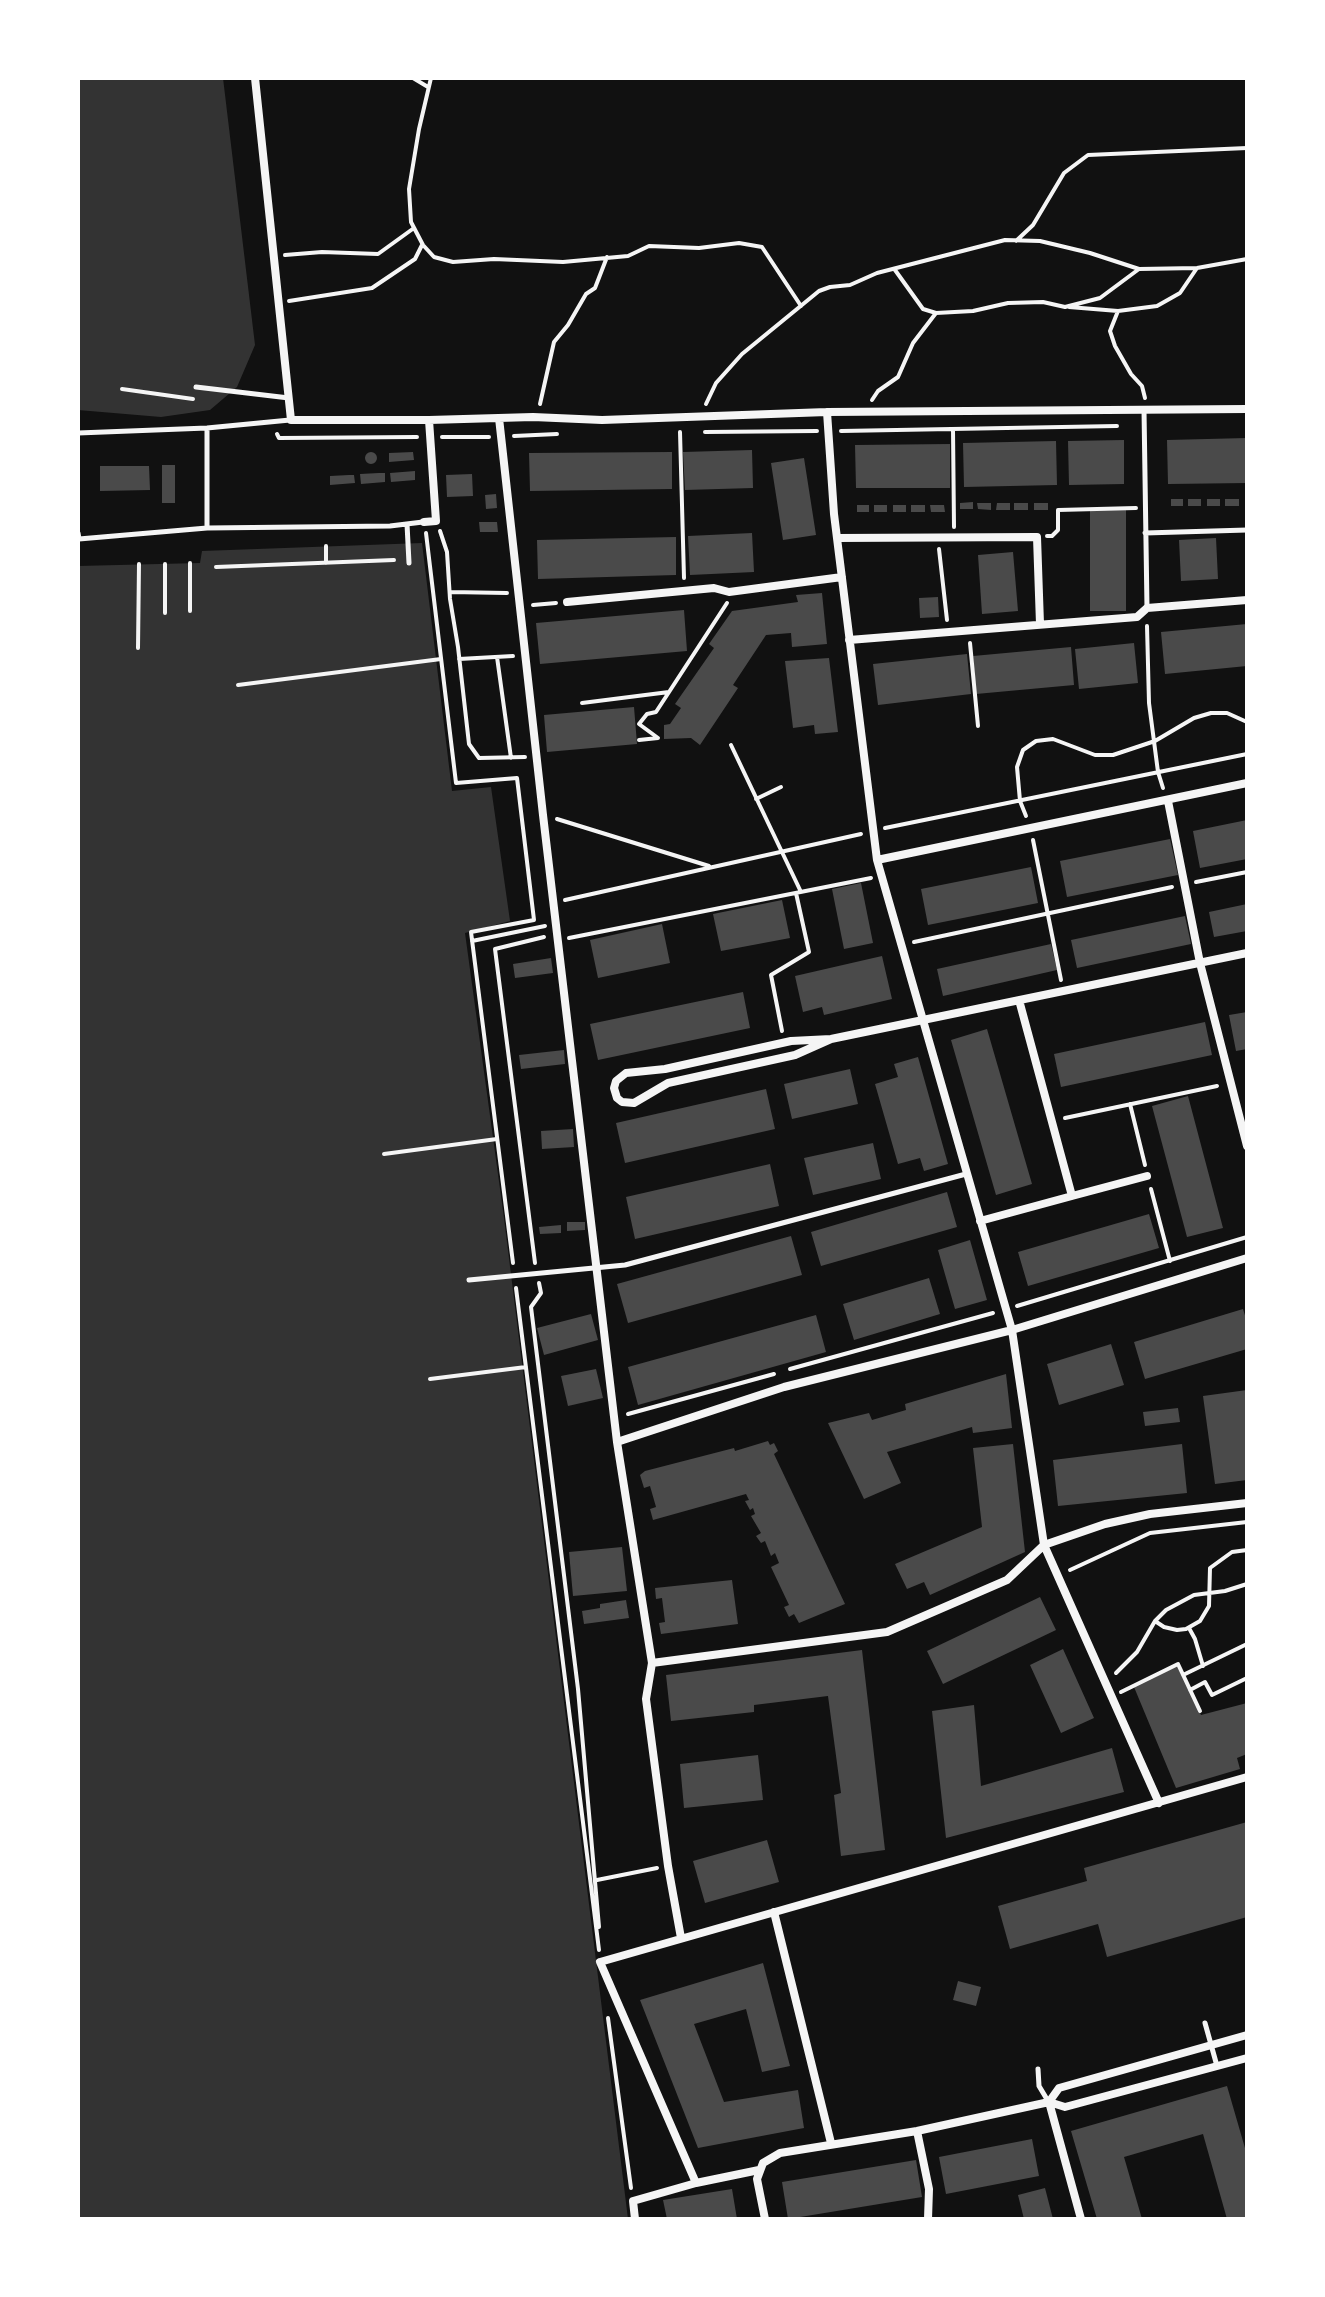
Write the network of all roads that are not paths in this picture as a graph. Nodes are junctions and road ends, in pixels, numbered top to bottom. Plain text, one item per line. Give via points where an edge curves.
1 (255, 78) edge
2 (196, 387) dead end
3 (289, 398) junction
4 (1247, 409) edge
5 (1144, 410) junction
6 (827, 412) junction
7 (499, 418) junction
8 (291, 420) junction
9 (429, 420) junction
10 (207, 428) junction
11 (78, 433) edge
12 (424, 522) joint
13 (407, 524) junction
14 (207, 528) junction
15 (1247, 530) edge
16 (78, 533) edge
17 (1145, 533) junction
18 (837, 538) junction
19 (409, 563) dead end
20 (842, 577) junction
21 (1247, 600) edge
22 (567, 602) road end
23 (1147, 608) junction
24 (1040, 624) junction
25 (849, 640) junction
26 (1247, 783) edge
27 (1168, 801) junction
28 (877, 860) junction
29 (1247, 953) edge
30 (1200, 963) junction
31 (1019, 1000) junction
32 (921, 1020) junction
33 (831, 1039) junction
34 (1247, 1146) edge
35 (966, 1174) junction
36 (1147, 1176) dead end
37 (1072, 1196) junction
38 (980, 1221) junction
39 (1247, 1258) edge
40 (596, 1267) junction
41 (469, 1280) dead end
42 (1012, 1330) junction
43 (617, 1442) junction
44 (1247, 1503) edge
45 (1044, 1545) junction
46 (652, 1663) junction
47 (1247, 1777) edge
48 (1159, 1803) junction
49 (774, 1912) junction
50 (681, 1938) junction
51 (1205, 2023) dead end
52 (1247, 2035) edge
53 (1211, 2045) junction
54 (1247, 2058) edge
55 (1217, 2066) junction
56 (1038, 2069) dead end
57 (1049, 2102) junction
58 (917, 2131) junction
59 (831, 2143) junction
60 (759, 2170) junction
61 (696, 2183) junction
62 (635, 2219) edge
63 (765, 2219) edge
64 (928, 2219) edge
65 (1081, 2219) edge

1 - 3 street
2 - 3 lane
3 - 8 street
4 - 5 street
5 - 6 street
5 - 17 lane
6 - 7 street
6 - 18 street
7 - 9 street
7 - 40 street
8 - 9 street
8 - 10 lane
9 - 12 street via 436,521
10 - 11 lane
10 - 14 lane
12 - 13 lane
13 - 14 lane
13 - 19 lane
14 - 16 lane via 79,539
15 - 17 lane
17 - 23 lane
18 - 20 street
18 - 24 street via 1037,537
20 - 22 street via 729,592 714,588
20 - 25 street
21 - 23 street
23 - 24 street via 1137,617
24 - 25 street
25 - 28 street
26 - 27 street
27 - 28 street
27 - 30 street
28 - 32 street
29 - 30 street
30 - 31 street
30 - 34 street
31 - 32 street
31 - 37 street
32 - 33 street
32 - 35 street
33 - 33 street via 626,1073 614,1088 622,1102 634,1103 668,1083 795,1055
35 - 38 street
35 - 40 lane via 625,1265
36 - 37 street
37 - 38 street
38 - 42 street
39 - 42 street
40 - 41 lane
40 - 43 street
42 - 43 street via 784,1387
42 - 45 street
43 - 46 street
44 - 45 street via 1150,1514
45 - 46 street via 1007,1580 887,1632
45 - 48 street
46 - 50 street via 646,1699
47 - 48 street
48 - 49 street
49 - 50 street
49 - 59 street
50 - 61 street via 600,1962
51 - 53 lane
52 - 53 street
53 - 55 lane
53 - 57 street via 1059,2088
54 - 55 street
55 - 57 street via 1065,2107
56 - 57 lane via 1039,2086
57 - 58 street
57 - 65 street
58 - 59 street
58 - 64 street via 929,2189
59 - 60 street via 780,2153
60 - 61 street
60 - 63 street via 757,2189
61 - 62 street via 633,2201

